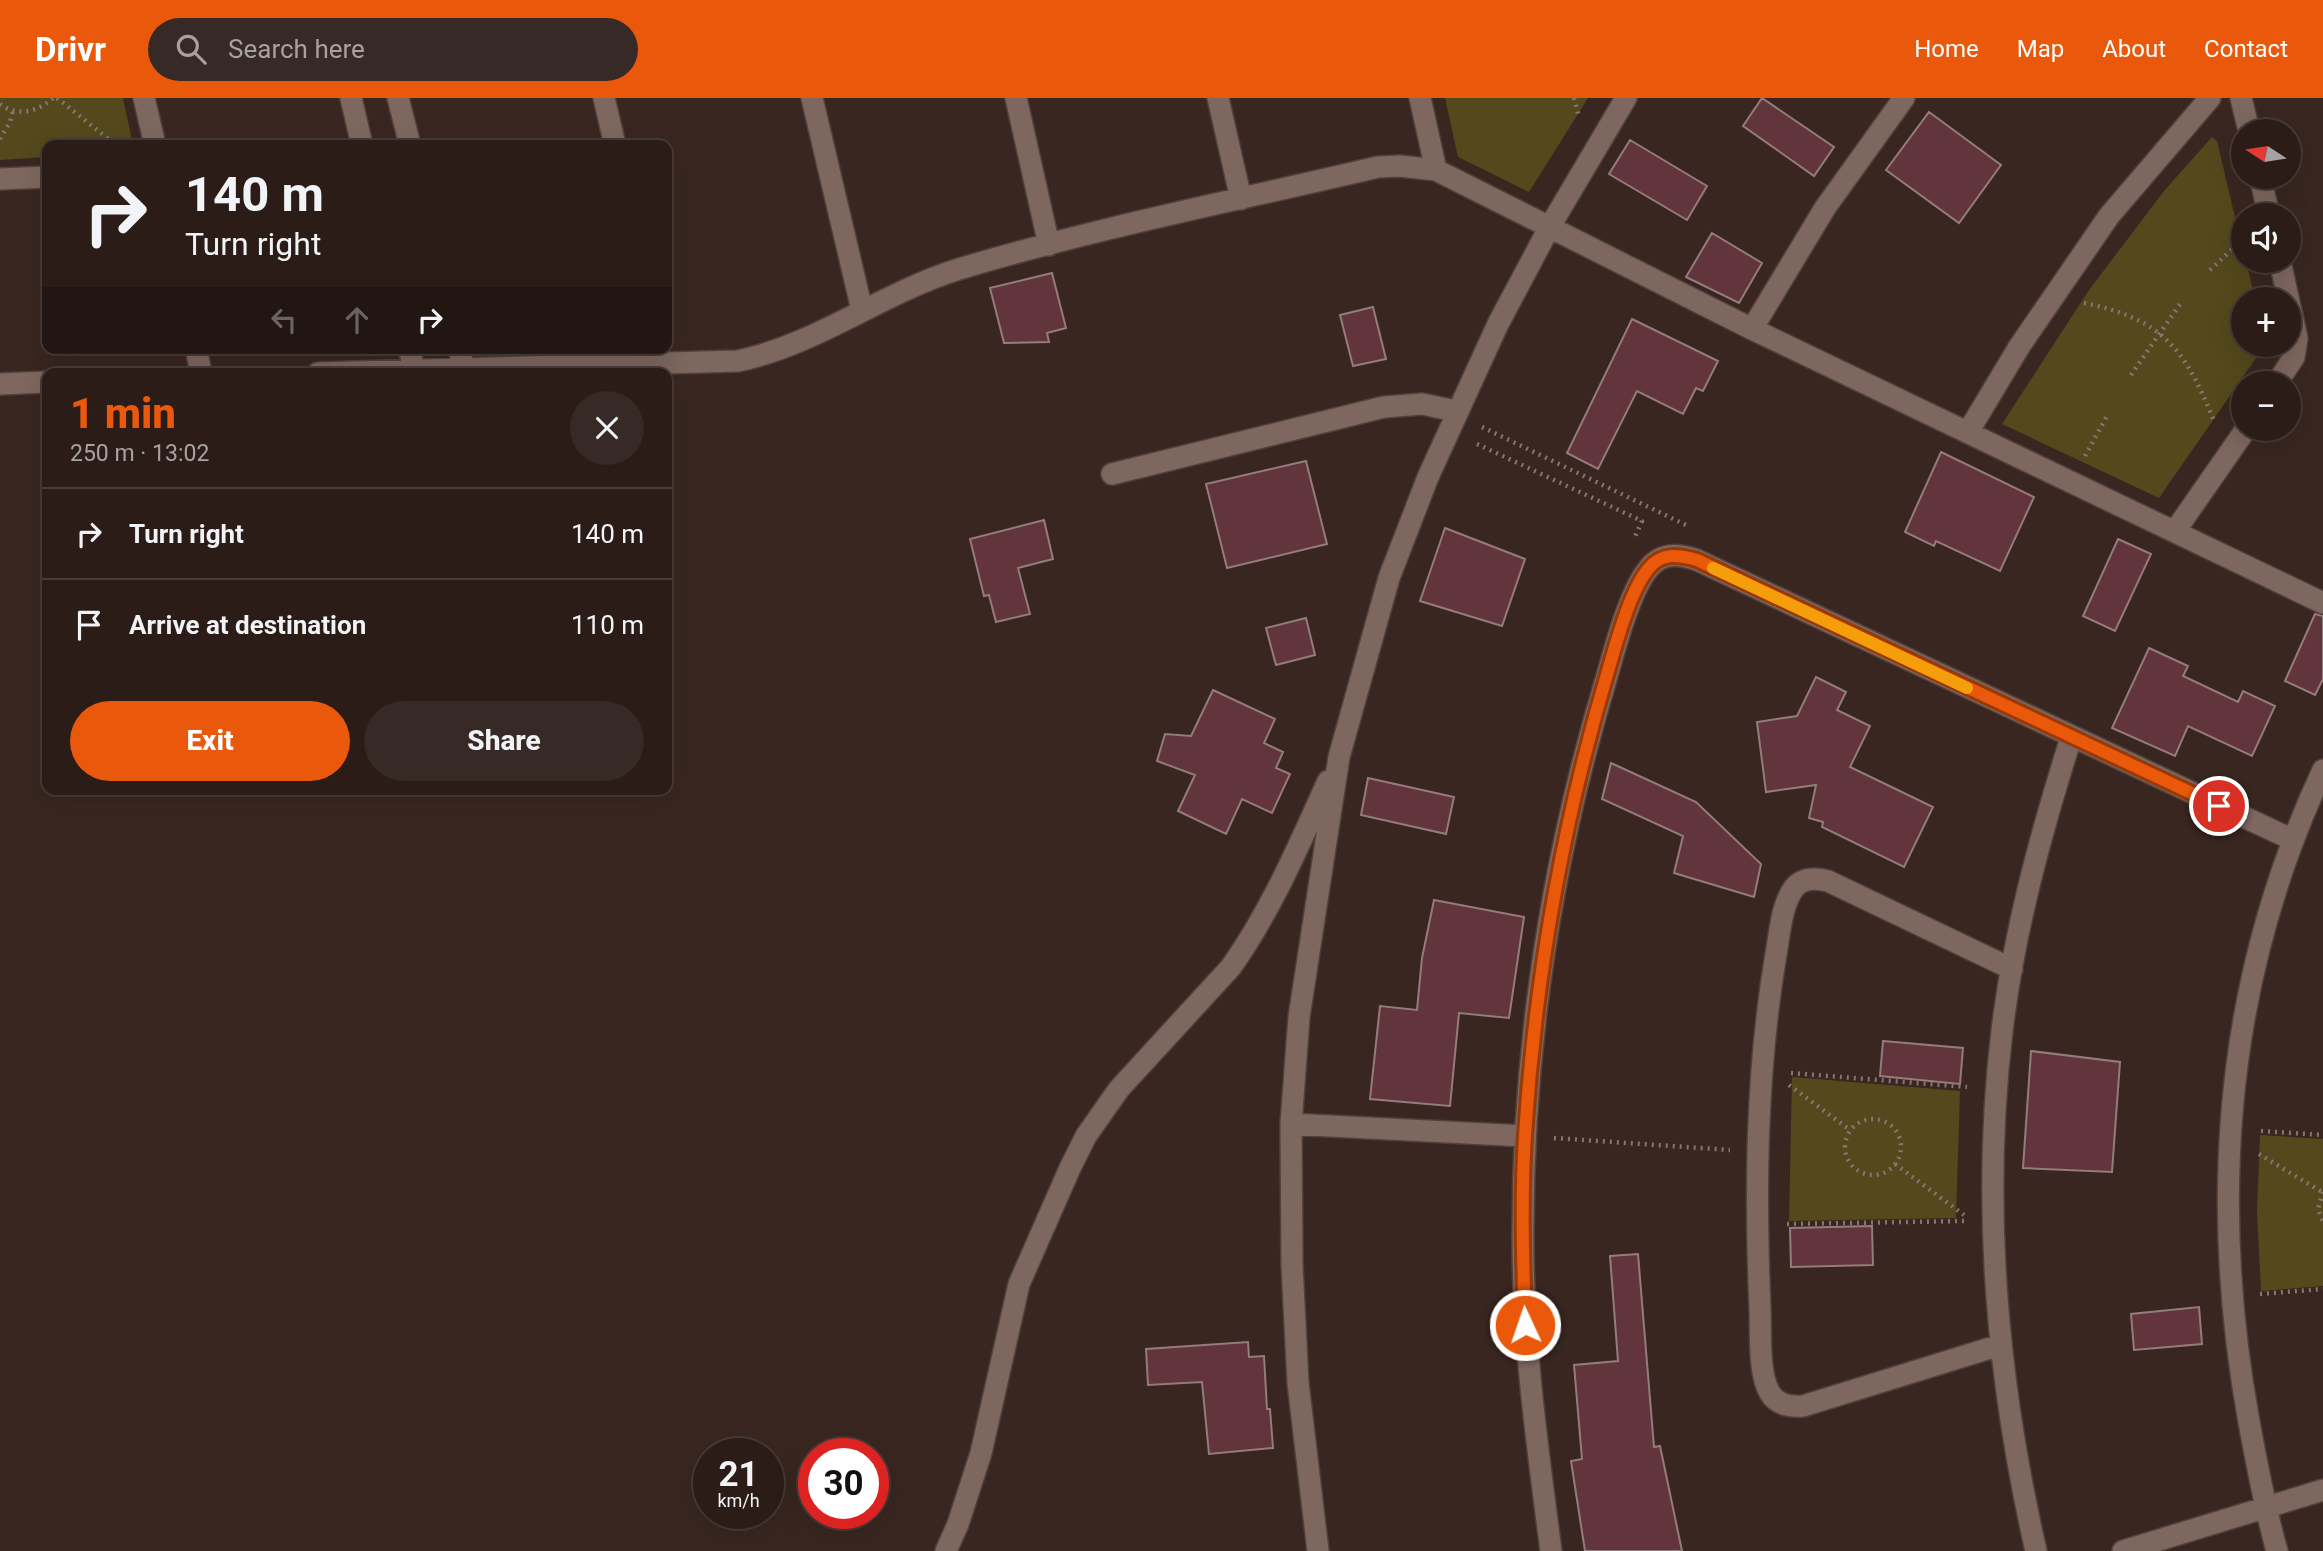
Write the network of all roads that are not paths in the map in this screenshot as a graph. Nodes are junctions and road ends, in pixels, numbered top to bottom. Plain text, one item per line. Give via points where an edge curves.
1 (144, 98) edge
2 (351, 98) edge
3 (398, 98) edge
4 (604, 98) edge
5 (811, 98) edge
6 (1016, 98) edge
7 (1218, 98) edge
8 (1420, 98) edge
9 (1626, 98) edge
10 (1904, 98) edge
11 (2210, 98) edge
12 (2241, 98) edge
13 (2246, 119) edge
14 (154, 140) edge
15 (361, 140) edge
16 (409, 140) edge
17 (614, 140) edge
18 (1436, 170) junction
19 (42, 177) edge
20 (0, 179) edge
21 (1241, 199) junction
22 (1549, 228) junction
23 (1049, 244) junction
24 (2283, 273) edge
25 (862, 310) junction
26 (1752, 329) junction
27 (665, 356) edge
28 (461, 359) edge
29 (423, 368) edge
30 (2285, 371) edge
31 (42, 382) edge
32 (0, 384) edge
33 (1456, 411) junction
34 (1968, 432) junction
35 (2237, 441) edge
36 (1112, 474) dead end
37 (2175, 531) junction
38 (2323, 603) edge
39 (2071, 737) junction
40 (1339, 757) junction
41 (2323, 770) edge
42 (2293, 840) junction
43 (2012, 970) junction
44 (1291, 1124) junction
45 (1525, 1136) junction
46 (2000, 1345) junction
47 (2323, 1490) edge
48 (2266, 1506) junction
49 (946, 1551) edge
50 (1318, 1551) edge
51 (1551, 1551) edge
52 (2036, 1551) edge
53 (2123, 1551) edge
54 (2277, 1551) edge

1 - 14 street
2 - 15 street
3 - 16 street
4 - 17 street
5 - 25 street
6 - 23 street
7 - 21 street
8 - 18 street
9 - 22 street
10 - 26 street via 1825,208
11 - 34 street via 2109,216
12 - 13 street
18 - 21 street via 1378,167
18 - 22 street
19 - 20 street
21 - 23 street
22 - 26 street
22 - 33 street
23 - 25 street via 930,279
24 - 30 street via 2297,338 2294,357
25 - 27 street via 819,334 765,355 738,361
26 - 34 street
27 - 28 street
28 - 29 street
31 - 32 street
33 - 36 street via 1422,404 1384,407
33 - 40 street via 1389,578
34 - 37 street
35 - 37 street
37 - 38 street
39 - 42 street
39 - 43 street via 2040,841
39 - 45 street via 1697,560 1672,555 1660,558 1648,568 1625,620 1594,717 1543,963
40 - 44 street via 1298,1017
40 - 49 street via 1247,945 1119,1088 1070,1168 1019,1284 981,1453
41 - 42 street
42 - 48 street via 2249,986 2229,1133 2226,1210 2232,1296 2242,1382
43 - 46 street via 1996,1090 1992,1211
43 - 46 street via 1828,881 1805,880 1795,887 1782,922 1767,1019 1767,1072 1758,1151 1763,1364 1770,1394 1779,1402 1803,1406
44 - 45 street
44 - 50 street via 1298,1383
45 - 51 street via 1527,1348
46 - 52 street via 2012,1438
47 - 48 street
48 - 53 street
48 - 54 street

